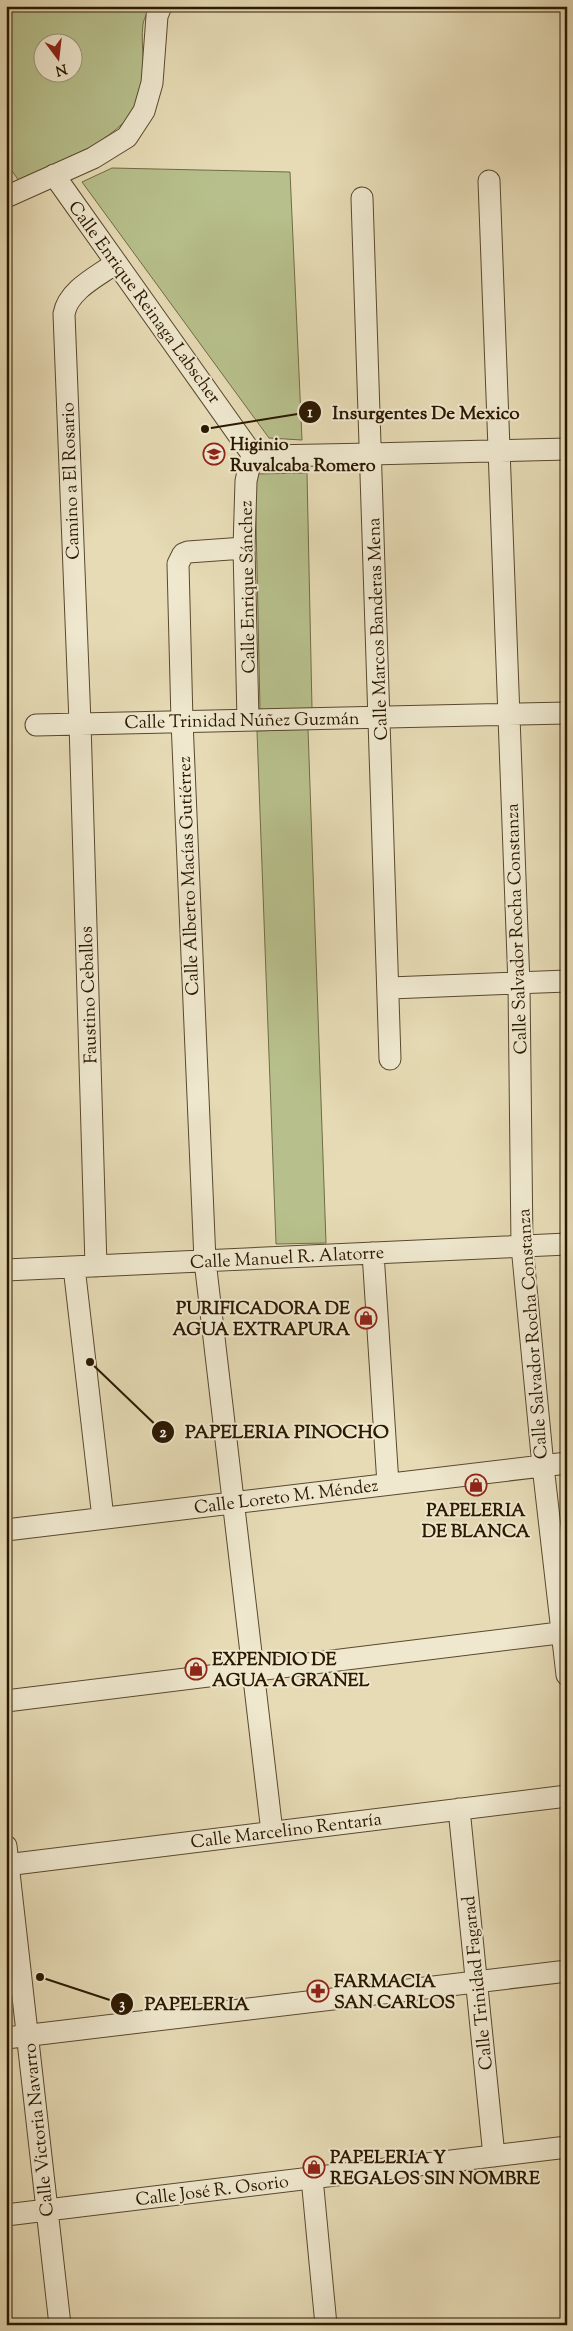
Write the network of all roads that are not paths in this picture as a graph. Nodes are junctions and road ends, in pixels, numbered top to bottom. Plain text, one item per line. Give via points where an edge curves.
1 (161, 6) edge
2 (54, 176) junction
3 (489, 181) dead end
4 (6, 197) edge
5 (362, 198) dead end
6 (116, 263) junction
7 (567, 448) edge
8 (498, 451) junction
9 (252, 454) junction
10 (371, 454) junction
11 (244, 548) junction
12 (567, 713) edge
13 (508, 714) junction
14 (380, 717) junction
15 (248, 720) junction
16 (182, 721) junction
17 (80, 723) junction
18 (36, 724) dead end
19 (567, 981) edge
20 (519, 985) junction
21 (390, 988) junction
22 (390, 1059) dead end
23 (567, 1244) edge
24 (522, 1246) junction
25 (373, 1253) junction
26 (205, 1261) junction
27 (96, 1266) junction
28 (74, 1267) junction
29 (6, 1270) edge
30 (567, 1463) edge
31 (542, 1466) junction
32 (388, 1484) junction
33 (235, 1502) junction
34 (103, 1518) junction
35 (6, 1530) edge
36 (564, 1632) edge
37 (254, 1670) junction
38 (567, 1675) edge
39 (6, 1701) edge
40 (567, 1796) edge
41 (459, 1809) junction
42 (272, 1832) junction
43 (7, 1859) edge
44 (567, 1971) edge
45 (477, 1982) junction
46 (28, 2035) junction
47 (6, 2038) edge
48 (567, 2147) edge
49 (494, 2156) junction
50 (312, 2178) junction
51 (48, 2210) junction
52 (6, 2215) edge
53 (60, 2325) edge
54 (326, 2325) edge

1 - 2 street via 157,16 152,84 144,111 127,136 93,158
2 - 4 street
2 - 6 street, Calle Enrique Reinaga Labscher
3 - 8 street, Calle Salvador Rocha Constanza
5 - 10 street, Calle Marcos Banderas Mena
6 - 9 street, Calle Enrique Reinaga Labscher
6 - 17 street, Camino a El Rosario via 72,296 64,314
7 - 8 street
8 - 10 street
8 - 13 street, Calle Salvador Rocha Constanza
9 - 10 street
9 - 11 street, Calle Enrique Sánchez via 246,481
10 - 14 street, Calle Marcos Banderas Mena
11 - 15 street, Calle Enrique Sánchez
11 - 16 street, Calle Alberto Macías Gutiérrez via 188,552 179,560
12 - 13 street, Calle Trinidad Núñez Guzmán
13 - 14 street, Calle Trinidad Núñez Guzmán
13 - 20 street, Calle Salvador Rocha Constanza
14 - 15 street, Calle Trinidad Núñez Guzmán
14 - 21 street, Calle Marcos Banderas Mena
15 - 16 street, Calle Trinidad Núñez Guzmán
16 - 17 street, Calle Trinidad Núñez Guzmán
16 - 26 street, Calle Alberto Macías Gutiérrez
17 - 18 street, Calle Trinidad Núñez Guzmán
17 - 27 street, Faustino Ceballos
19 - 20 street
20 - 21 street
20 - 24 street, Calle Salvador Rocha Constanza
21 - 22 street, Calle Marcos Banderas Mena
23 - 24 street, Calle Manuel R. Alatorre
24 - 25 street, Calle Manuel R. Alatorre
24 - 31 street, Calle Salvador Rocha Constanza
25 - 26 street, Calle Manuel R. Alatorre
25 - 32 street
26 - 27 street, Calle Manuel R. Alatorre
26 - 33 street
27 - 28 street, Calle Manuel R. Alatorre
28 - 29 street, Calle Manuel R. Alatorre
28 - 34 street
30 - 31 street, Calle Loreto M. Méndez
31 - 32 street, Calle Loreto M. Méndez
31 - 36 street, Calle Salvador Rocha Constanza
32 - 33 street, Calle Loreto M. Méndez
33 - 34 street, Calle Loreto M. Méndez
33 - 37 street
34 - 35 street, Calle Loreto M. Méndez
36 - 37 street
36 - 38 street, Calle Salvador Rocha Constanza
37 - 39 street
37 - 42 street
40 - 41 street, Calle Marcelino Rentaría
41 - 42 street, Calle Marcelino Rentaría
41 - 45 street, Calle Trinidad Fagarad
42 - 43 street, Calle Marcelino Rentaría
43 - 46 street, Calle Victoria Navarro
44 - 45 street
45 - 46 street
45 - 49 street, Calle Trinidad Fagarad
46 - 47 street
46 - 51 street, Calle Victoria Navarro
48 - 49 street, Calle José R. Osorio
49 - 50 street, Calle José R. Osorio
50 - 51 street, Calle José R. Osorio
50 - 54 street
51 - 52 street, Calle José R. Osorio
51 - 53 street, Calle Victoria Navarro

